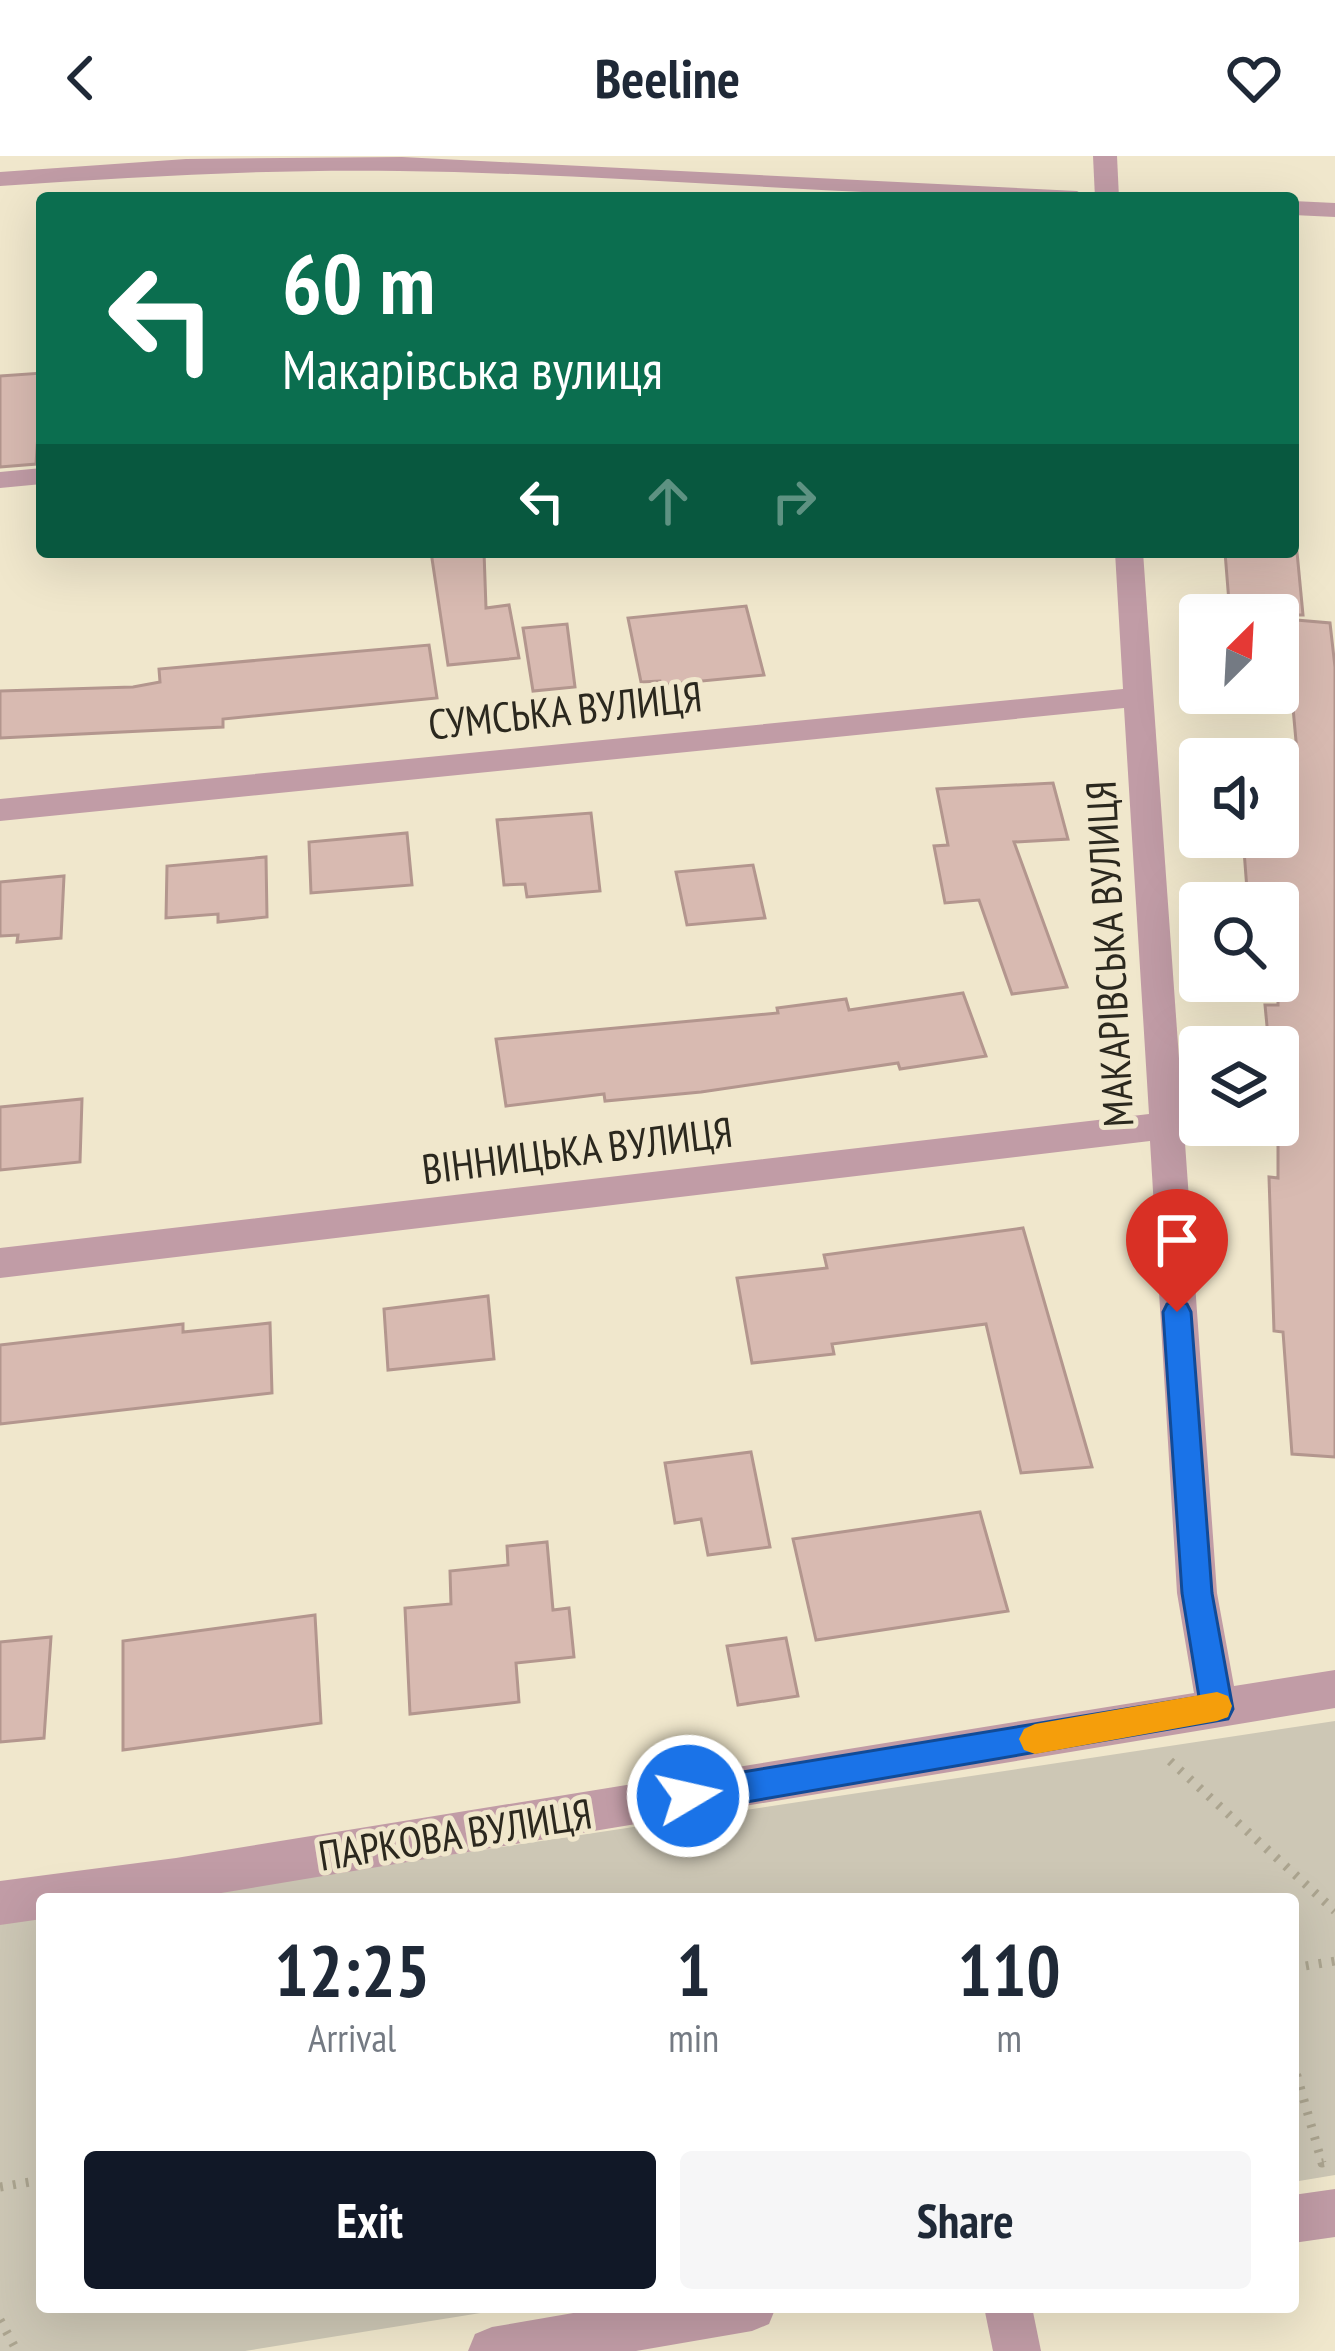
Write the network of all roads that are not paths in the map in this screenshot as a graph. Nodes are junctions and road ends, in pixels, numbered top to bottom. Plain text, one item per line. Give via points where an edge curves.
1 (842, 156) edge
2 (1105, 156) edge
3 (0, 179) edge
4 (841, 186) junction
5 (959, 192) edge
6 (1107, 192) edge
7 (1299, 208) edge
8 (1335, 210) edge
9 (36, 477) edge
10 (0, 480) edge
11 (1129, 558) edge
12 (1139, 697) junction
13 (0, 810) edge
14 (1164, 1126) junction
15 (0, 1263) edge
16 (1335, 1689) edge
17 (1217, 1709) junction
18 (74, 1893) edge
19 (36, 1898) edge
20 (0, 1903) edge
21 (1335, 2213) edge
22 (1299, 2218) edge
23 (717, 2313) edge
24 (1009, 2313) edge
25 (493, 2351) edge
26 (1017, 2351) edge

1 - 4 street
2 - 6 street
3 - 4 street via 379,164
4 - 5 street
7 - 8 street
9 - 10 street
11 - 12 street, МАКАРІВСЬКА ВУЛИЦЯ
12 - 13 street, СУМСЬКА ВУЛИЦЯ
12 - 14 street, МАКАРІВСЬКА ВУЛИЦЯ
14 - 15 street, ВІННИЦЬКА ВУЛИЦЯ
14 - 17 street, МАКАРІВСЬКА ВУЛИЦЯ via 1197,1593
16 - 17 street, ПАРКОВА ВУЛИЦЯ
17 - 18 street, ПАРКОВА ВУЛИЦЯ
19 - 20 street, ПАРКОВА ВУЛИЦЯ
21 - 22 street
23 - 25 street
24 - 26 street

